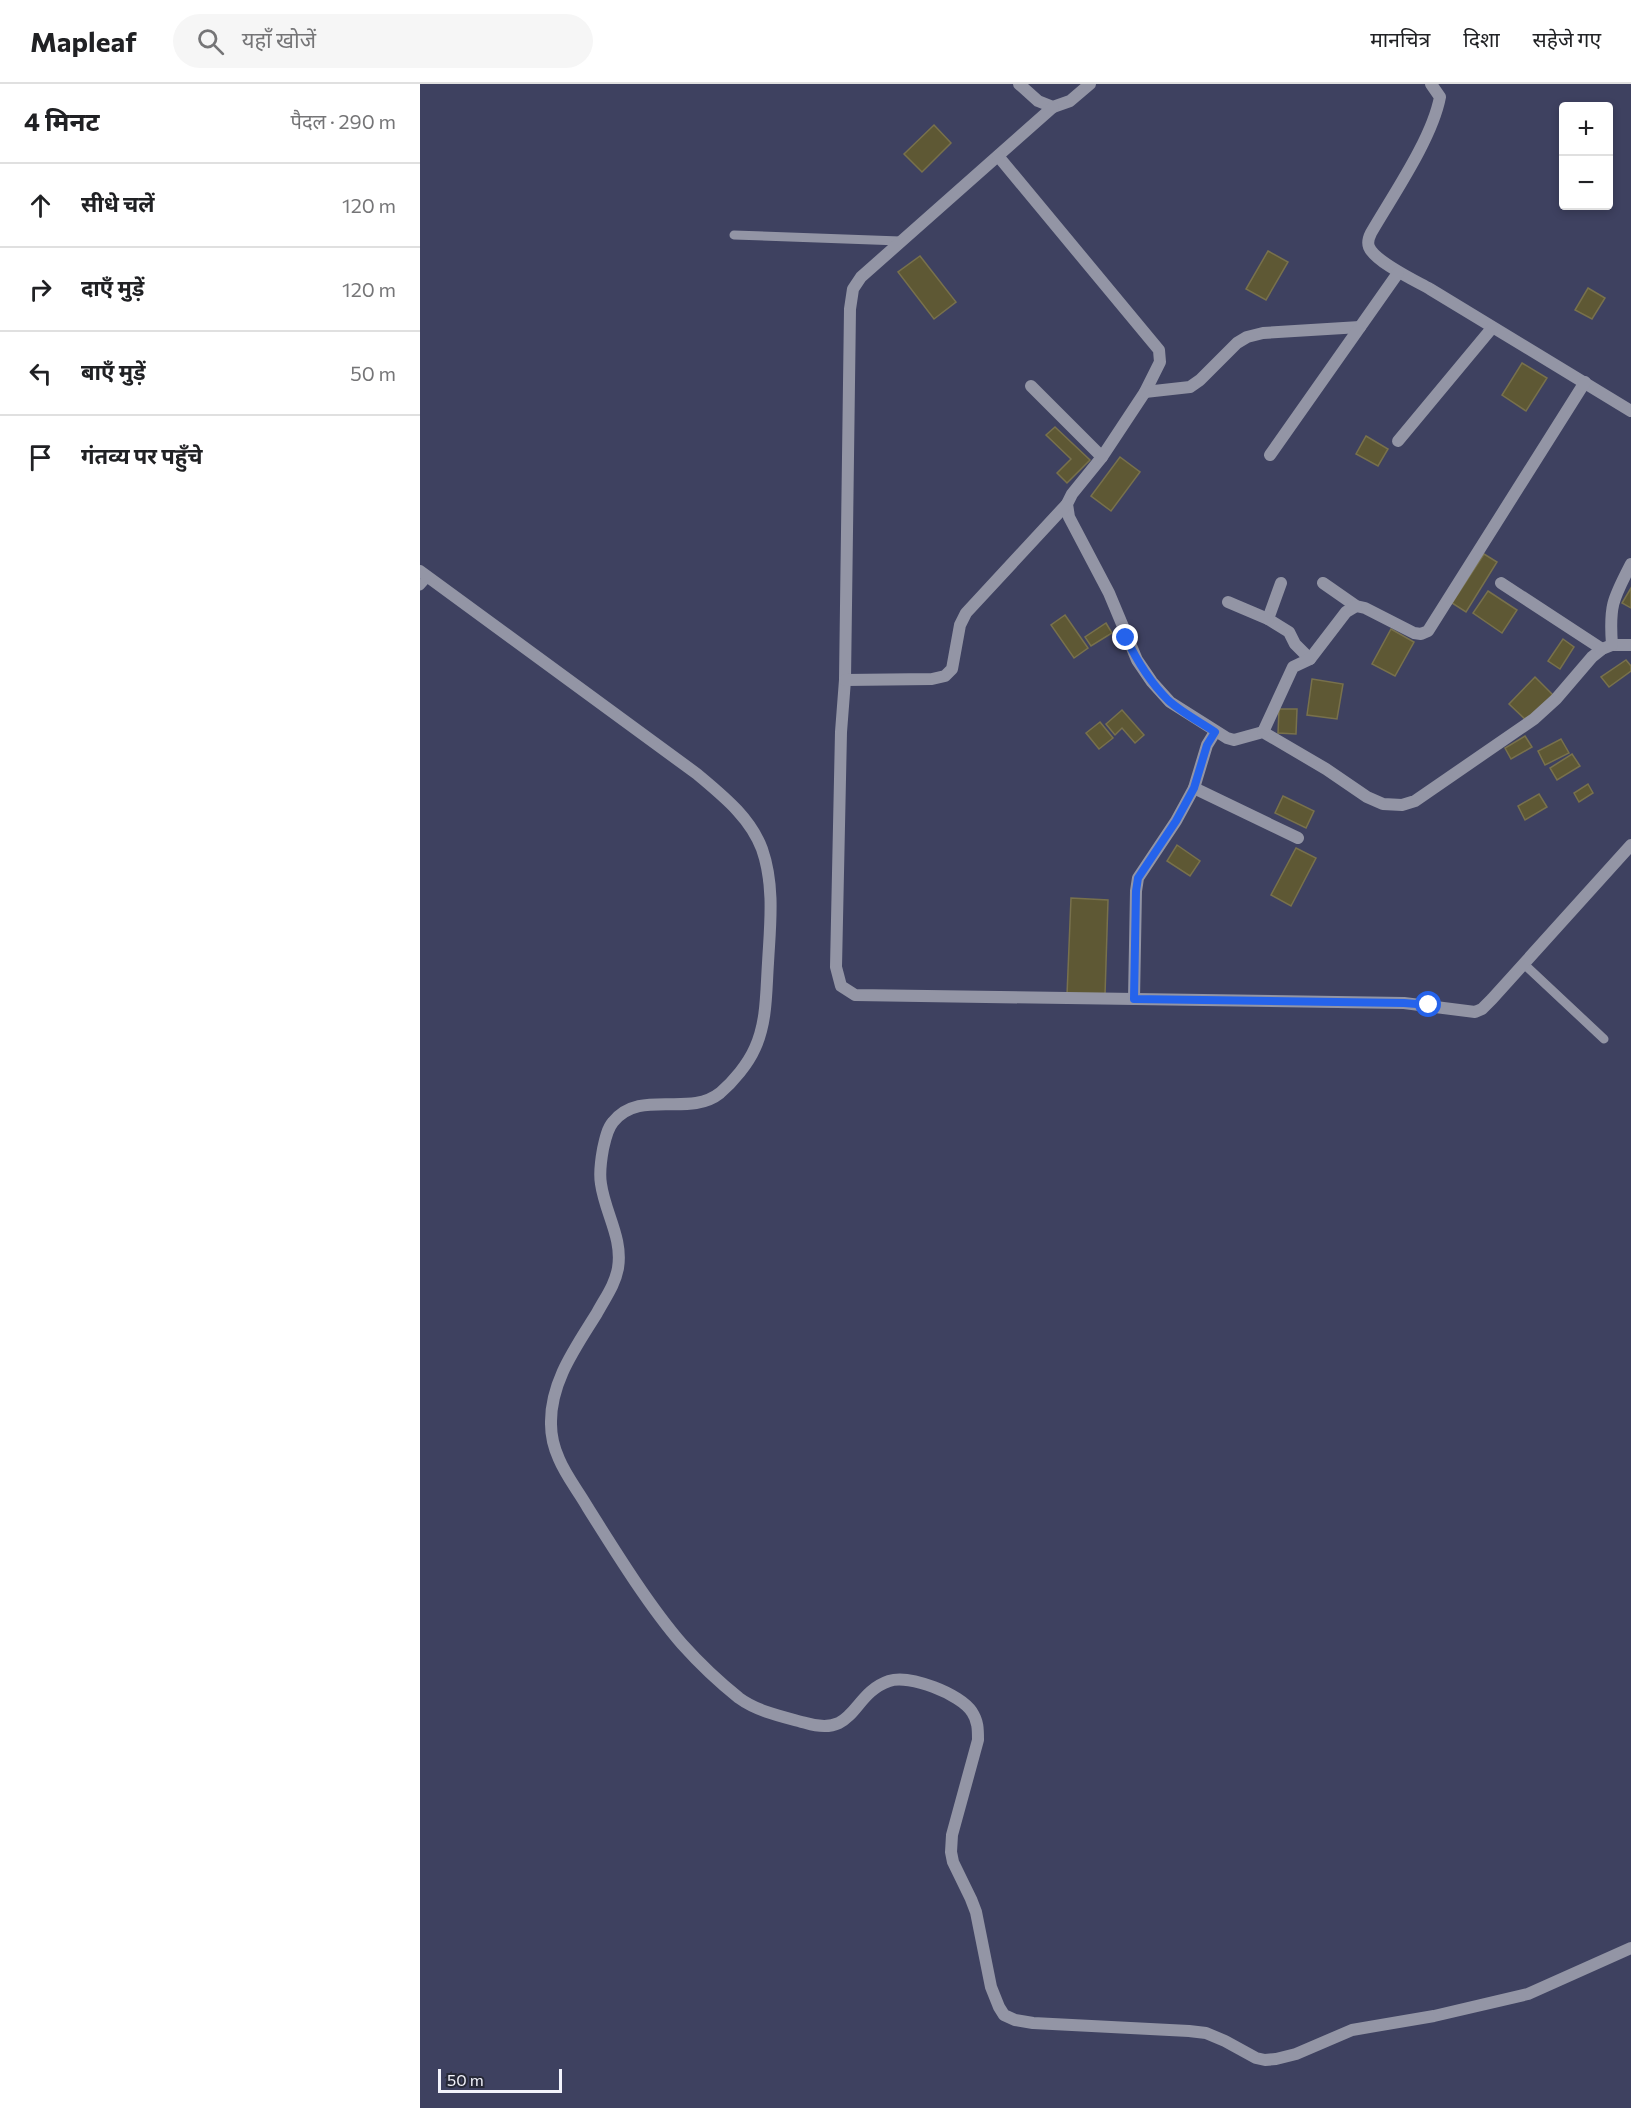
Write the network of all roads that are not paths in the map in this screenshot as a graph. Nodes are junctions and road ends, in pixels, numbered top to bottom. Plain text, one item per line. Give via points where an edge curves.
1 (1019, 84) edge
2 (1090, 84) edge
3 (1431, 84) edge
4 (1053, 107) junction
5 (998, 156) junction
6 (734, 236) dead end
7 (900, 241) junction
8 (1398, 273) junction
9 (1360, 327) junction
10 (1492, 328) junction
11 (1585, 382) junction
12 (1030, 386) dead end
13 (1145, 392) junction
14 (1631, 411) edge
15 (1398, 441) dead end
16 (1270, 455) dead end
17 (1102, 457) junction
18 (1067, 504) junction
19 (1631, 564) edge
20 (423, 578) edge
21 (1281, 583) dead end
22 (1323, 583) dead end
23 (1501, 583) dead end
24 (1228, 602) dead end
25 (1356, 606) junction
26 (1268, 619) junction
27 (1631, 645) edge
28 (1607, 647) junction
29 (1310, 659) junction
30 (845, 680) junction
31 (1215, 732) junction
32 (1263, 732) junction
33 (1194, 788) junction
34 (1298, 838) dead end
35 (1631, 845) edge
36 (1524, 964) junction
37 (1134, 999) junction
38 (1604, 1039) dead end
39 (1631, 1948) edge

1 - 4 street via 1038,101
2 - 4 street via 1070,102
3 - 8 street via 1440,97 1438,110 1368,240 1374,254
4 - 5 street
5 - 7 street
5 - 13 street via 1159,350 1160,362
6 - 7 lane
7 - 30 street via 861,277 850,309
8 - 9 street
8 - 10 street
9 - 13 street via 1246,337 1190,387
9 - 16 street
10 - 11 street
10 - 15 street
11 - 14 street
11 - 25 street via 1428,631 1414,633
12 - 17 street
13 - 17 street
17 - 18 street
18 - 30 street via 966,613 952,669 945,676
18 - 31 street via 1069,517 1109,594 1137,660 1170,702
19 - 28 street via 1614,597
20 - 39 street via 697,774 746,819 762,849 770,884 770,912 765,1006 756,1046 744,1066 717,1095 704,1101 645,1104 628,1109 612,1123 603,1150 601,1185 618,1242 618,1266 612,1288 555,1387 553,1440 560,1462 649,1600 681,1643 747,1703 812,1725 838,1725 874,1687 896,1679 954,1696 968,1707 978,1726 978,1740 952,1835 951,1852 971,1899 991,1987 1004,2015 1033,2023 1206,2033 1256,2058 1276,2059 1352,2030 1528,1994
21 - 26 street
22 - 25 street
23 - 28 street
24 - 26 street
25 - 29 street
26 - 29 street via 1288,632
27 - 28 street
28 - 32 street via 1592,657 1534,719 1442,784 1408,803 1383,804 1367,797
29 - 32 street via 1293,668
30 - 37 street via 836,967 841,986 855,995
31 - 32 street via 1234,740
31 - 33 street
33 - 34 street
33 - 37 street via 1138,878
35 - 36 street
36 - 37 street via 1475,1012 1404,1003
36 - 38 lane

